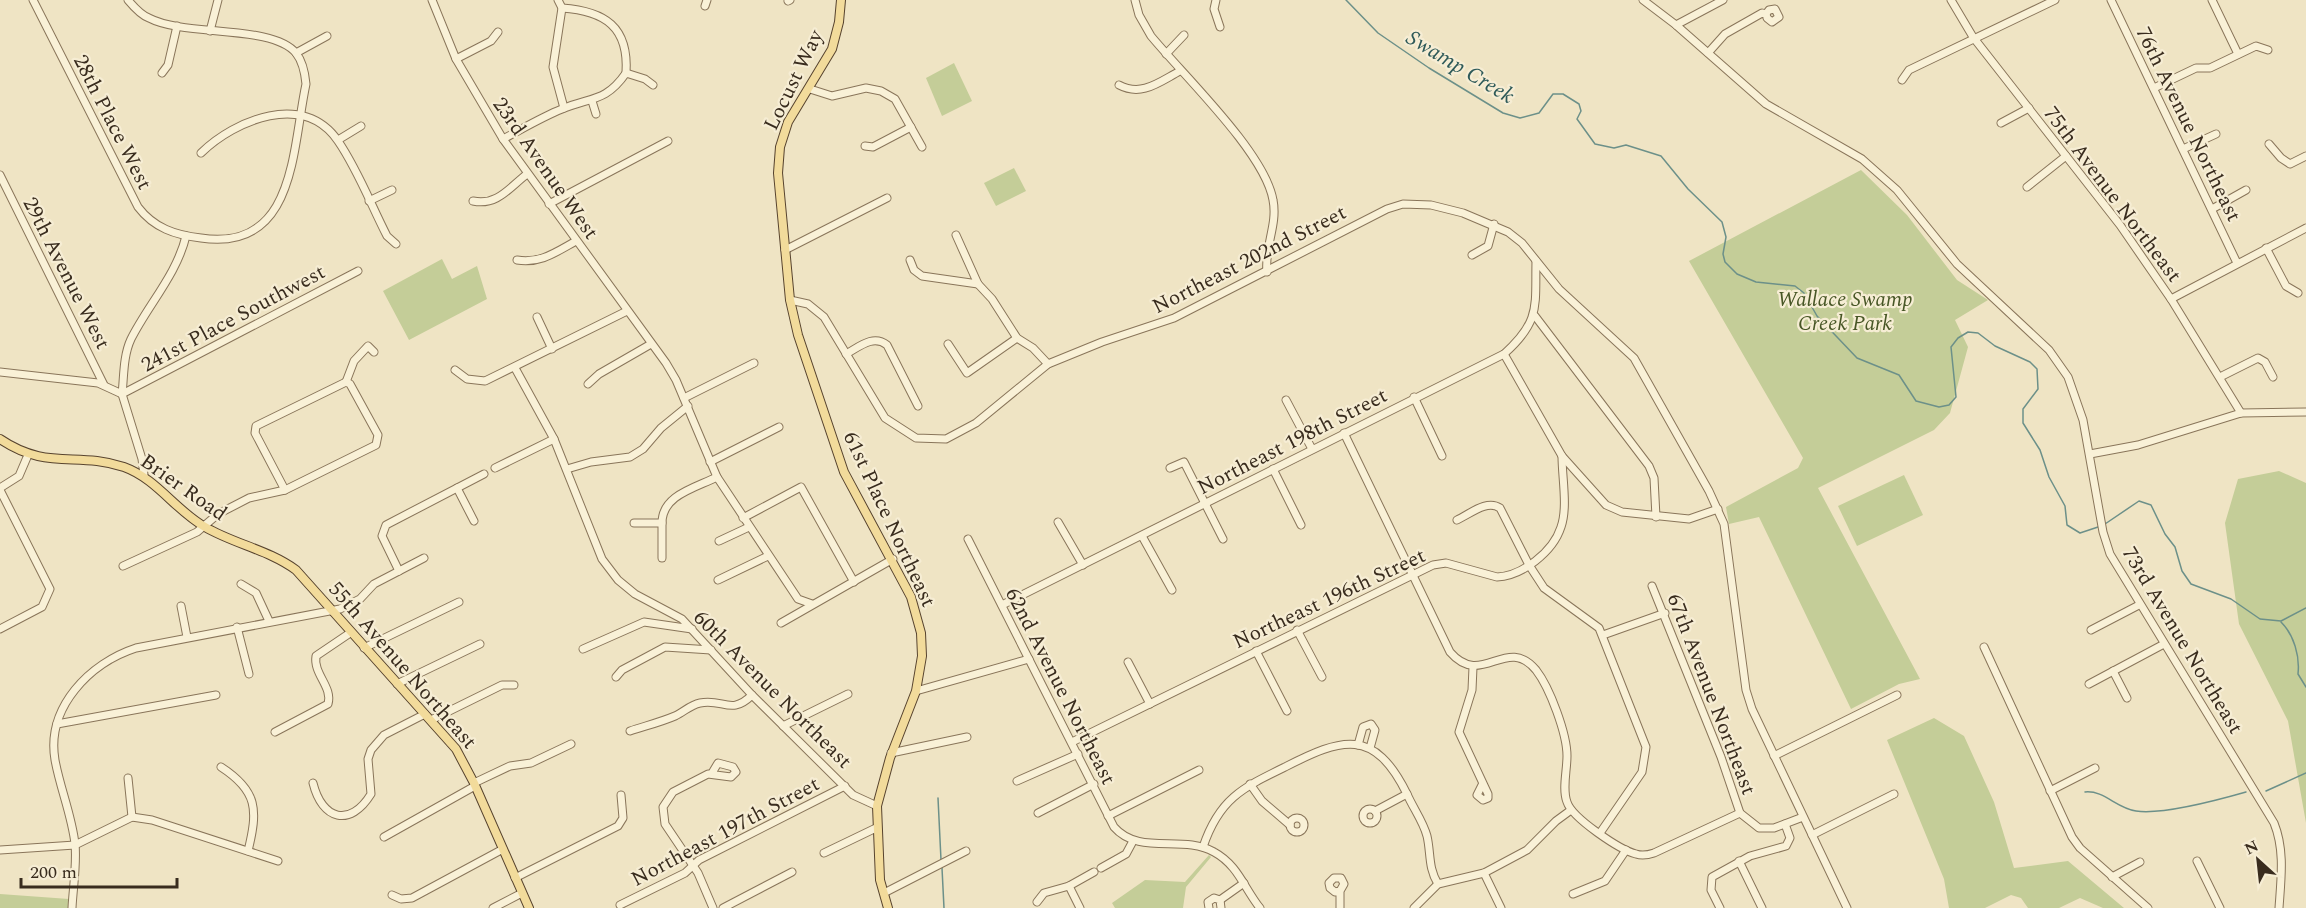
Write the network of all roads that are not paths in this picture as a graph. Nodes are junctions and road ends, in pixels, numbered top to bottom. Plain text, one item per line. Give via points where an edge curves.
1 (33, 0) edge
2 (128, 0) edge
3 (218, 0) edge
4 (432, 0) edge
5 (558, 0) edge
6 (841, 0) edge
7 (1135, 0) edge
8 (1216, 0) edge
9 (1643, 0) edge
10 (1723, 0) edge
11 (1952, 0) edge
12 (2055, 0) edge
13 (2111, 0) edge
14 (2212, 0) edge
15 (562, 8) junction
16 (1766, 14) dead end
17 (1676, 24) junction
18 (177, 26) junction
19 (1220, 27) dead end
20 (210, 31) junction
21 (498, 32) dead end
22 (1184, 35) dead end
23 (327, 36) dead end
24 (1973, 37) junction
25 (2268, 50) dead end
26 (296, 53) junction
27 (1166, 54) junction
28 (1708, 54) junction
29 (2238, 54) junction
30 (456, 59) junction
31 (1180, 71) junction
32 (162, 73) dead end
33 (626, 73) junction
34 (1902, 80) dead end
35 (1119, 85) dead end
36 (653, 86) dead end
37 (2154, 88) junction
38 (810, 89) junction
39 (592, 101) junction
40 (564, 108) junction
41 (2029, 108) junction
42 (596, 114) dead end
43 (299, 116) junction
44 (2001, 123) dead end
45 (362, 126) dead end
46 (911, 127) junction
47 (2216, 134) dead end
48 (502, 139) junction
49 (338, 140) junction
50 (668, 141) dead end
51 (2269, 144) dead end
52 (865, 146) dead end
53 (922, 147) dead end
54 (2183, 149) junction
55 (201, 153) dead end
56 (2066, 156) junction
57 (2306, 156) edge
58 (527, 174) junction
59 (0, 175) edge
60 (2027, 187) dead end
61 (392, 190) dead end
62 (2246, 190) dead end
63 (887, 198) dead end
64 (369, 201) junction
65 (473, 201) dead end
66 (549, 204) junction
67 (2212, 209) junction
68 (1494, 224) junction
69 (2306, 228) edge
70 (956, 235) dead end
71 (186, 236) junction
72 (576, 241) junction
73 (396, 244) dead end
74 (2266, 248) junction
75 (785, 250) junction
76 (1472, 255) dead end
77 (517, 260) dead end
78 (910, 260) dead end
79 (1536, 261) junction
80 (2237, 263) junction
81 (358, 271) dead end
82 (1267, 272) junction
83 (788, 283) joint
84 (978, 284) junction
85 (2298, 293) dead end
86 (2171, 299) junction
87 (790, 300) junction
88 (627, 311) junction
89 (1535, 316) junction
90 (537, 317) dead end
91 (1017, 338) junction
92 (651, 344) junction
93 (948, 344) dead end
94 (552, 349) junction
95 (374, 352) dead end
96 (846, 354) junction
97 (1504, 354) junction
98 (754, 363) dead end
99 (1048, 363) junction
100 (515, 368) junction
101 (455, 370) dead end
102 (0, 372) edge
103 (2220, 377) junction
104 (2273, 377) dead end
105 (346, 382) junction
106 (588, 384) dead end
107 (104, 385) junction
108 (122, 394) junction
109 (684, 398) junction
110 (1414, 398) junction
111 (1286, 400) dead end
112 (688, 406) junction
113 (918, 406) dead end
114 (2241, 412) junction
115 (2306, 412) edge
116 (779, 427) dead end
117 (1344, 433) junction
118 (0, 439) edge
119 (554, 439) junction
120 (1312, 449) junction
121 (2090, 454) junction
122 (28, 455) junction
123 (1442, 456) dead end
124 (1562, 456) junction
125 (710, 462) junction
126 (495, 468) dead end
127 (1170, 468) dead end
128 (567, 469) junction
129 (1273, 469) junction
130 (484, 474) dead end
131 (144, 476) junction
132 (717, 477) junction
133 (457, 488) junction
134 (0, 489) edge
135 (285, 490) junction
136 (1205, 503) junction
137 (1718, 509) junction
138 (1656, 517) junction
139 (743, 518) junction
140 (1457, 520) dead end
141 (474, 521) dead end
142 (1058, 522) dead end
143 (634, 523) dead end
144 (662, 523) junction
145 (1301, 525) dead end
146 (203, 526) junction
147 (749, 527) junction
148 (1142, 536) junction
149 (968, 539) dead end
150 (1223, 539) dead end
151 (719, 541) dead end
152 (243, 545) joint
153 (768, 556) junction
154 (424, 558) dead end
155 (662, 558) dead end
156 (893, 559) junction
157 (1083, 565) junction
158 (1529, 565) junction
159 (123, 566) dead end
160 (399, 571) junction
161 (1412, 574) junction
162 (718, 580) dead end
163 (854, 582) junction
164 (241, 584) dead end
165 (1652, 586) dead end
166 (1172, 590) dead end
167 (459, 602) dead end
168 (812, 604) junction
169 (2139, 604) junction
170 (1002, 605) junction
171 (181, 606) dead end
172 (330, 609) junction
173 (1665, 614) junction
174 (269, 621) junction
175 (781, 623) dead end
176 (237, 627) junction
177 (0, 629) edge
178 (692, 629) junction
179 (1297, 630) junction
180 (2091, 630) dead end
181 (350, 633) junction
182 (1603, 635) junction
183 (188, 637) junction
184 (480, 644) dead end
185 (2164, 644) junction
186 (1984, 647) dead end
187 (364, 648) junction
188 (583, 649) dead end
189 (711, 651) junction
190 (1256, 651) junction
191 (1029, 659) junction
192 (1128, 662) dead end
193 (1473, 667) junction
194 (2113, 671) junction
195 (249, 674) dead end
196 (616, 677) dead end
197 (1322, 677) dead end
198 (397, 684) junction
199 (2089, 684) dead end
200 (514, 685) dead end
201 (916, 691) junction
202 (848, 693) dead end
203 (216, 694) dead end
204 (752, 695) junction
205 (1897, 695) dead end
206 (2127, 698) dead end
207 (1150, 704) junction
208 (1287, 711) dead end
209 (428, 717) junction
210 (57, 724) junction
211 (783, 726) junction
212 (630, 731) dead end
213 (275, 732) dead end
214 (967, 737) dead end
215 (1072, 742) junction
216 (571, 744) dead end
217 (1358, 745) junction
218 (1370, 748) junction
219 (891, 753) junction
220 (1078, 754) junction
221 (1774, 756) junction
222 (221, 767) dead end
223 (2095, 768) dead end
224 (1199, 770) dead end
225 (712, 773) dead end
226 (128, 778) dead end
227 (1017, 781) dead end
228 (313, 783) dead end
229 (475, 784) junction
230 (1094, 784) junction
231 (1250, 784) junction
232 (1482, 785) dead end
233 (845, 786) junction
234 (2050, 790) junction
235 (1407, 794) junction
236 (1894, 794) dead end
237 (621, 795) dead end
238 (877, 806) junction
239 (1571, 810) junction
240 (1375, 811) dead end
241 (1038, 813) dead end
242 (1740, 813) junction
243 (1108, 816) junction
244 (1803, 817) junction
245 (132, 818) junction
246 (1785, 824) junction
247 (1290, 825) dead end
248 (876, 828) junction
249 (1599, 833) junction
250 (1812, 835) junction
251 (384, 837) dead end
252 (1133, 841) junction
253 (75, 845) junction
254 (1203, 847) junction
255 (503, 849) junction
256 (0, 850) edge
257 (966, 850) dead end
258 (1626, 850) junction
259 (248, 851) junction
260 (824, 853) dead end
261 (278, 861) dead end
262 (1739, 861) junction
263 (2197, 861) dead end
264 (2140, 862) dead end
265 (693, 866) junction
266 (792, 872) dead end
267 (1484, 873) junction
268 (2112, 877) junction
269 (515, 878) junction
270 (1244, 883) junction
271 (1438, 884) junction
272 (1069, 885) junction
273 (1340, 891) dead end
274 (522, 893) junction
275 (884, 893) junction
276 (1573, 894) dead end
277 (392, 895) dead end
278 (1037, 902) dead end
279 (1221, 904) edge
280 (620, 905) dead end
281 (72, 908) edge
282 (493, 908) edge
283 (529, 908) edge
284 (714, 908) edge
285 (723, 908) edge
286 (888, 908) edge
287 (1080, 908) edge
288 (1209, 908) edge
289 (1260, 908) edge
290 (1340, 908) edge
291 (1414, 908) edge
292 (1501, 908) edge
293 (1720, 908) edge
294 (1762, 908) edge
295 (1847, 908) edge
296 (2148, 908) edge
297 (2220, 908) edge
298 (2279, 908) edge

1 - 71 street, 28th Place West via 138,207 155,225
2 - 18 street via 148,18
3 - 20 street
4 - 30 street, 23rd Avenue West
5 - 15 street
6 - 38 main road, Locust Way via 832,49
7 - 27 street via 1144,26
8 - 19 street via 1214,9
9 - 17 street, 73rd Avenue Northeast
10 - 17 street
11 - 24 street, 75th Avenue Northeast
12 - 24 street
13 - 37 street, 76th Avenue Northeast
14 - 29 street
15 - 33 street via 585,10 610,23 624,41
15 - 40 street via 553,67
16 - 28 street via 1735,27
17 - 28 street, 73rd Avenue Northeast
18 - 20 street
18 - 32 street via 168,65
20 - 26 street via 275,39
21 - 30 street via 491,41
22 - 27 street
23 - 26 street
24 - 34 street via 1909,70
24 - 41 street, 75th Avenue Northeast
25 - 29 street via 2256,46
26 - 43 street, 28th Place West via 304,68 306,84
27 - 31 street
28 - 121 street, 73rd Avenue Northeast via 1766,104 1862,159 1897,190 1956,264 2033,332 2068,377
29 - 37 street
30 - 48 street, 23rd Avenue West
31 - 35 street via 1143,90
31 - 82 street via 1253,155 1269,184 1274,219 1266,251
33 - 36 street
33 - 39 street via 609,93
37 - 54 street, 76th Avenue Northeast
38 - 46 street via 832,96 866,88 881,91 895,99
38 - 75 main road, Locust Way via 788,122 780,147 778,173
39 - 40 street
39 - 42 street
40 - 48 street
41 - 44 street
41 - 56 street, 75th Avenue Northeast
43 - 49 street via 323,126
43 - 55 street via 272,113 254,118 207,145
43 - 71 street, 28th Place West via 284,194 273,214 259,227 229,239
45 - 49 street
46 - 52 street via 873,147
46 - 53 street
47 - 54 street
48 - 58 street, 23rd Avenue West
49 - 64 street
50 - 66 street
51 - 57 street via 2290,164
54 - 67 street, 76th Avenue Northeast
56 - 60 street
56 - 86 street, 75th Avenue Northeast
58 - 65 street via 502,196 489,202
58 - 66 street, 23rd Avenue West
59 - 107 street, 29th Avenue West
61 - 64 street
62 - 67 street
63 - 75 street
64 - 73 street via 387,236
66 - 72 street, 23rd Avenue West
67 - 80 street, 76th Avenue Northeast
68 - 76 street via 1488,246
68 - 79 street, Northeast 202nd Street via 1515,237
68 - 82 street, Northeast 202nd Street via 1431,205 1403,204 1365,219
69 - 74 street
70 - 84 street
71 - 108 street via 131,340
72 - 77 street via 545,258
72 - 88 street, 23rd Avenue West
74 - 80 street
74 - 85 street via 2286,286
75 - 83 main road, Locust Way
78 - 84 street via 922,276
79 - 89 street
79 - 137 street, Northeast 202nd Street via 1558,289 1634,358
80 - 86 street
81 - 108 street, 241st Place Southwest
82 - 99 street, Northeast 202nd Street via 1174,318
83 - 87 main road, 61st Place Northeast
84 - 91 street
86 - 103 street, 75th Avenue Northeast
87 - 96 street via 817,309
87 - 156 main road, 61st Place Northeast via 835,450
88 - 92 street, 23rd Avenue West
88 - 94 street
89 - 97 street, Northeast 198th Street via 1518,342
89 - 138 street via 1649,466 1654,478
90 - 94 street
91 - 93 street via 967,373
91 - 99 street
92 - 106 street
92 - 109 street, 23rd Avenue West
94 - 100 street
95 - 105 street via 368,346 354,361
96 - 99 street, Northeast 202nd Street via 885,418 916,438 946,439 959,434
96 - 113 street via 873,340 882,341
97 - 110 street, Northeast 198th Street
97 - 124 street
98 - 109 street
100 - 101 street via 485,381 467,379
100 - 119 street, 60th Avenue Northeast
102 - 107 street
103 - 104 street via 2258,358 2265,362
103 - 114 street, 75th Avenue Northeast
105 - 135 street via 256,426 255,433
105 - 135 street via 378,435 376,445
107 - 108 street
108 - 131 street
109 - 112 street, 23rd Avenue West
110 - 117 street, Northeast 198th Street
110 - 123 street
111 - 120 street
112 - 125 street, 23rd Avenue West
112 - 128 street via 630,457
114 - 115 street
114 - 121 street via 2138,445
116 - 125 street
117 - 120 street, Northeast 198th Street
117 - 161 street
118 - 122 main road, Brier Road
119 - 126 street
119 - 128 street, 60th Avenue Northeast
120 - 129 street, Northeast 198th Street
121 - 169 street, 73rd Avenue Northeast via 2110,554
122 - 131 main road, Brier Road via 96,461
122 - 134 street via 19,476
124 - 138 street via 1606,505 1622,512
124 - 158 street, Northeast 196th Street via 1561,528
125 - 132 street, 23rd Avenue West
127 - 136 street via 1184,462
128 - 178 street, 60th Avenue Northeast via 602,559 618,580
129 - 136 street, Northeast 198th Street
129 - 145 street
130 - 133 street
131 - 146 main road, Brier Road
132 - 139 street, 23rd Avenue West
132 - 144 street via 670,501 662,512
133 - 141 street
133 - 160 street via 382,530
134 - 177 street via 49,584 50,595 37,611
135 - 146 street via 249,498
136 - 148 street, Northeast 198th Street
136 - 150 street
137 - 138 street via 1689,519
137 - 221 street, Northeast 202nd Street via 1724,524 1746,690
139 - 147 street, 23rd Avenue West
139 - 163 street via 801,487
140 - 158 street via 1487,504 1495,504 1505,513
142 - 157 street
143 - 144 street
144 - 155 street
146 - 152 main road, Brier Road
146 - 159 street
147 - 151 street
147 - 153 street, 23rd Avenue West
148 - 157 street, Northeast 198th Street
148 - 166 street
149 - 170 street, 62nd Avenue Northeast
152 - 172 main road, 55th Avenue Northeast via 289,565
153 - 162 street
153 - 168 street, 23rd Avenue West via 798,599
154 - 160 street
156 - 163 street
156 - 201 main road, 61st Place Northeast via 919,623 922,656
157 - 170 street, Northeast 198th Street
158 - 161 street, Northeast 196th Street via 1497,577 1446,563
158 - 182 street via 1544,588 1592,621
160 - 172 street via 374,584 360,599 340,609
161 - 179 street, Northeast 196th Street
161 - 193 street via 1450,652
163 - 168 street
164 - 174 street via 256,593
165 - 173 street, 67th Avenue Northeast
167 - 187 street
168 - 175 street
169 - 180 street
169 - 185 street, 73rd Avenue Northeast
170 - 191 street, 62nd Avenue Northeast
171 - 183 street
172 - 174 street
172 - 181 main road, 55th Avenue Northeast
173 - 182 street
173 - 242 street, 67th Avenue Northeast
174 - 176 street
176 - 183 street
176 - 195 street
178 - 188 street via 644,622
178 - 189 street, 60th Avenue Northeast
179 - 190 street, Northeast 196th Street
179 - 197 street
181 - 187 main road, 55th Avenue Northeast
181 - 213 street via 320,651 315,661 328,690 328,705
182 - 249 street via 1646,747 1642,772
183 - 210 street via 110,658 74,690
184 - 198 street
185 - 194 street
185 - 298 street, 73rd Avenue Northeast via 2274,823 2282,859
186 - 234 street
187 - 198 main road, 55th Avenue Northeast
189 - 196 street via 665,647 622,669
189 - 204 street, 60th Avenue Northeast
190 - 207 street, Northeast 196th Street
190 - 208 street
191 - 201 street
191 - 215 street, 62nd Avenue Northeast
192 - 207 street
193 - 232 street via 1472,690 1459,732
193 - 239 street via 1512,657 1527,662 1538,674 1566,743 1565,795
194 - 199 street
194 - 206 street
198 - 209 main road, 55th Avenue Northeast
200 - 209 street via 502,685
201 - 219 main road, 61st Place Northeast
202 - 211 street
203 - 210 street
204 - 211 street, 60th Avenue Northeast
204 - 212 street via 734,706 698,703
205 - 221 street
207 - 215 street, Northeast 196th Street
209 - 228 street via 376,742 368,759 371,794 356,811 331,813 318,801
209 - 229 main road, 55th Avenue Northeast via 456,749
210 - 253 street via 54,758
211 - 233 street, 60th Avenue Northeast
214 - 219 street
215 - 220 street, 62nd Avenue Northeast
216 - 229 street via 531,763 510,766
217 - 218 street
217 - 218 street via 1364,727 1371,724 1376,730
217 - 231 street via 1320,749
218 - 235 street via 1390,764
219 - 238 main road, 61st Place Northeast
220 - 227 street
220 - 230 street, 62nd Avenue Northeast
221 - 244 street, Northeast 202nd Street
222 - 259 street via 237,778 251,797 255,821
223 - 234 street
224 - 243 street
225 - 265 street via 673,792 663,807 667,829
226 - 245 street
229 - 251 street
229 - 255 main road, 55th Avenue Northeast
230 - 241 street
230 - 243 street, 62nd Avenue Northeast
231 - 247 street via 1259,799
231 - 254 street via 1225,804
233 - 238 street, 60th Avenue Northeast via 862,801
233 - 265 street, Northeast 197th Street
234 - 268 street via 2080,848
235 - 240 street
235 - 271 street via 1426,835 1431,870
236 - 250 street
237 - 269 street via 623,818 618,826
238 - 248 main road, 61st Place Northeast
239 - 249 street
239 - 267 street via 1527,850
242 - 246 street via 1759,828
242 - 258 street via 1654,854
243 - 252 street, 62nd Avenue Northeast via 1118,832
244 - 246 street
244 - 250 street, Northeast 202nd Street
245 - 253 street
245 - 259 street via 152,820
246 - 262 street via 1788,845
248 - 260 street
248 - 275 main road, 61st Place Northeast
249 - 258 street
250 - 295 street, Northeast 202nd Street
252 - 254 street via 1180,842
252 - 272 street via 1126,854
253 - 256 street
253 - 281 street
254 - 270 street via 1226,860
255 - 269 main road, 55th Avenue Northeast
255 - 277 street via 412,898
257 - 275 street
258 - 276 street via 1605,881
259 - 261 street
262 - 293 street via 1718,871 1710,882
262 - 294 street
263 - 297 street
264 - 268 street
265 - 280 street, Northeast 197th Street
265 - 284 street
266 - 285 street
267 - 271 street
267 - 292 street
268 - 296 street
269 - 274 main road, 55th Avenue Northeast
270 - 279 street
270 - 289 street
271 - 291 street
272 - 278 street via 1049,890
272 - 287 street
273 - 290 street
274 - 282 street
274 - 283 main road, 55th Avenue Northeast
275 - 286 main road, 61st Place Northeast
279 - 288 street via 1211,899

